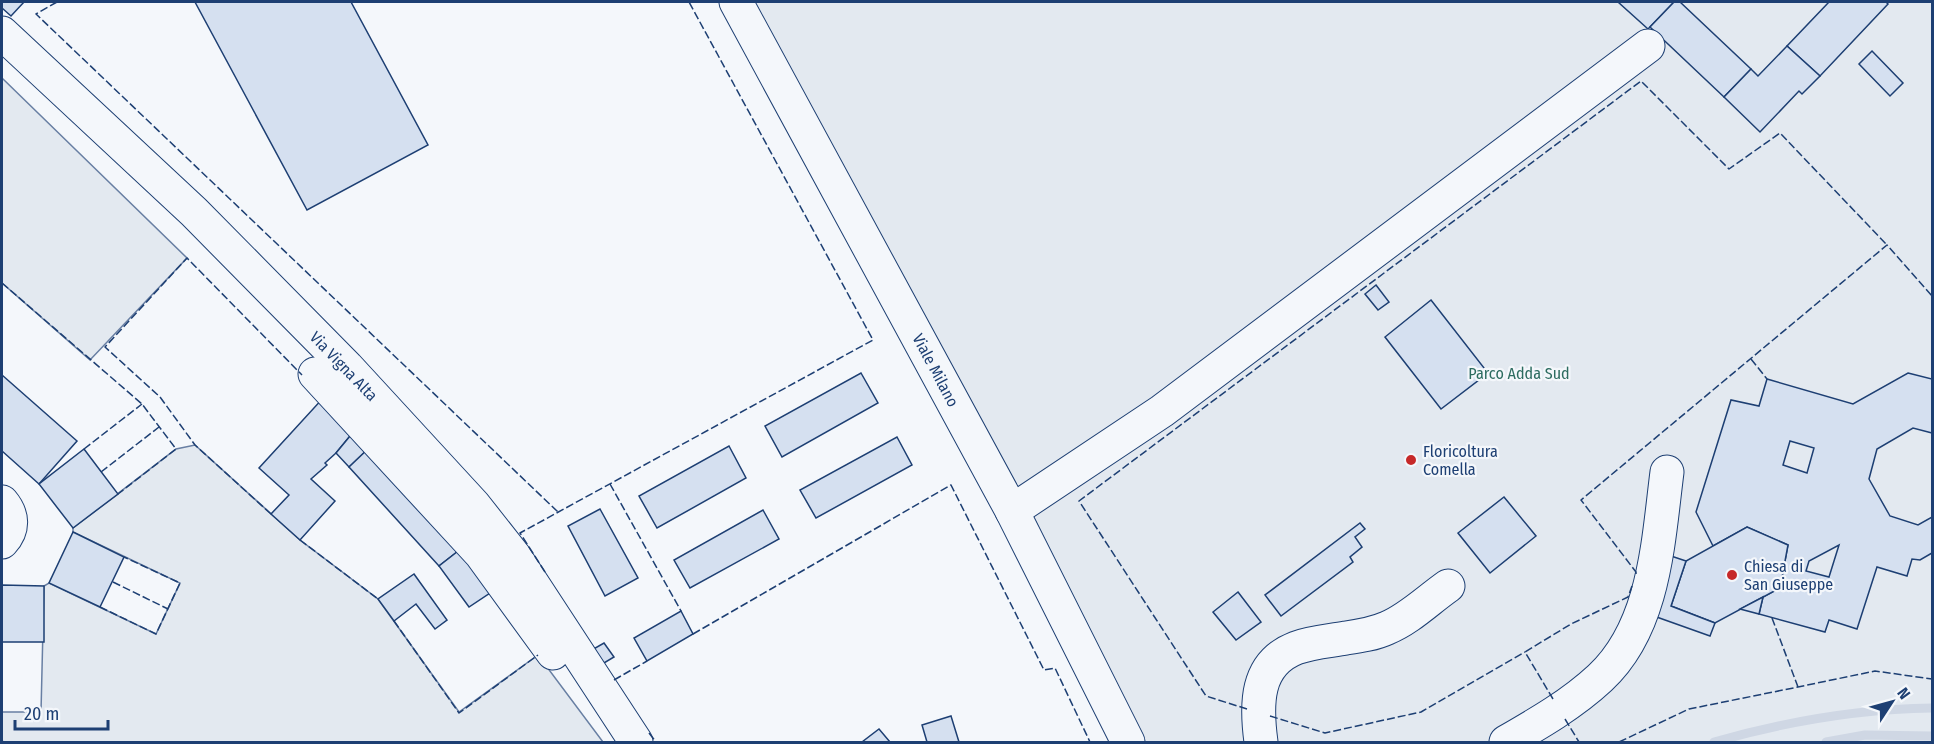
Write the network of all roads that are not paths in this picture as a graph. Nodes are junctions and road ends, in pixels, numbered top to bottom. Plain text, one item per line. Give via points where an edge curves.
1 (736, 2) edge
2 (2, 33) edge
3 (1648, 46) dead end
4 (315, 374) dead end
5 (1667, 472) dead end
6 (2, 502) edge
7 (1012, 511) junction
8 (2, 542) edge
9 (1448, 586) dead end
10 (620, 742) edge
11 (636, 742) edge
12 (1128, 742) edge
13 (1261, 742) edge
14 (1506, 742) edge

1 - 7 street, Viale Milano
2 - 11 street, Via Vigna Alta via 194,212 347,367 474,505 515,557
3 - 7 street via 1162,411
4 - 10 street via 481,554
5 - 14 street via 1657,554 1634,631 1621,654 1602,676 1559,710
6 - 8 street via 9,511 11,529
7 - 12 street, Viale Milano
9 - 13 street via 1388,628 1283,654 1262,678 1258,703

